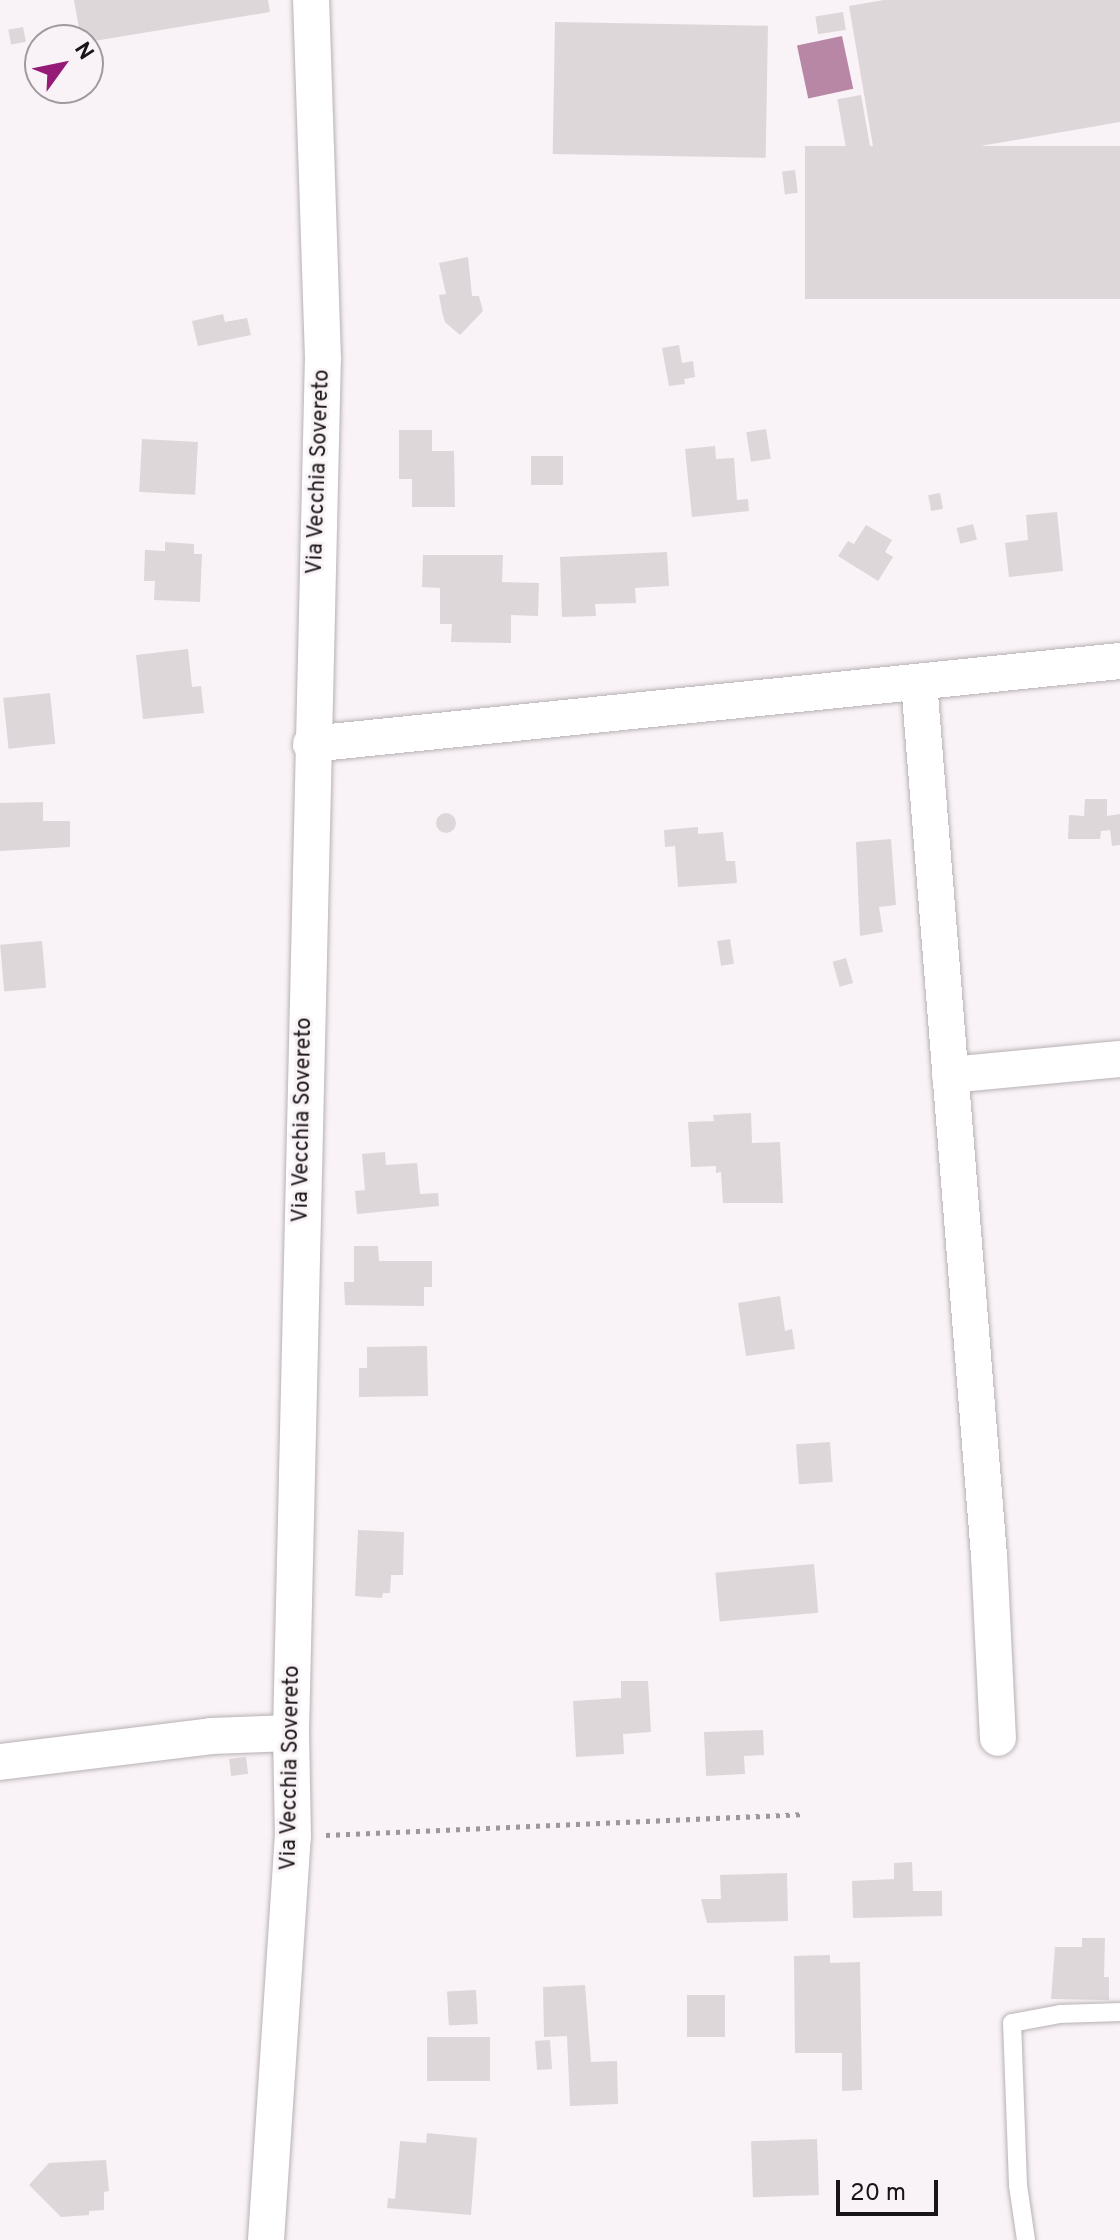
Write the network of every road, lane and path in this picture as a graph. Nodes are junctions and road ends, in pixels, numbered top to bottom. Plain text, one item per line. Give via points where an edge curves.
1 (311, 0) edge
2 (1120, 661) edge
3 (919, 682) junction
4 (311, 744) junction
5 (1120, 1059) edge
6 (950, 1075) junction
7 (291, 1733) junction
8 (998, 1738) dead end
9 (0, 1762) edge
10 (801, 1814) dead end
11 (293, 1837) junction
12 (1120, 2012) edge
13 (266, 2240) edge
14 (1026, 2240) edge

1 - 4 street, Via Vecchia Sovereto via 323,359
2 - 3 street
3 - 4 street
3 - 6 street
4 - 7 street, Via Vecchia Sovereto
5 - 6 street
6 - 8 street via 989,1555
7 - 9 street via 211,1736
7 - 11 street, Via Vecchia Sovereto
10 - 11 path
11 - 13 street, Via Vecchia Sovereto
12 - 14 lane via 1060,2014 1012,2023 1018,2185

